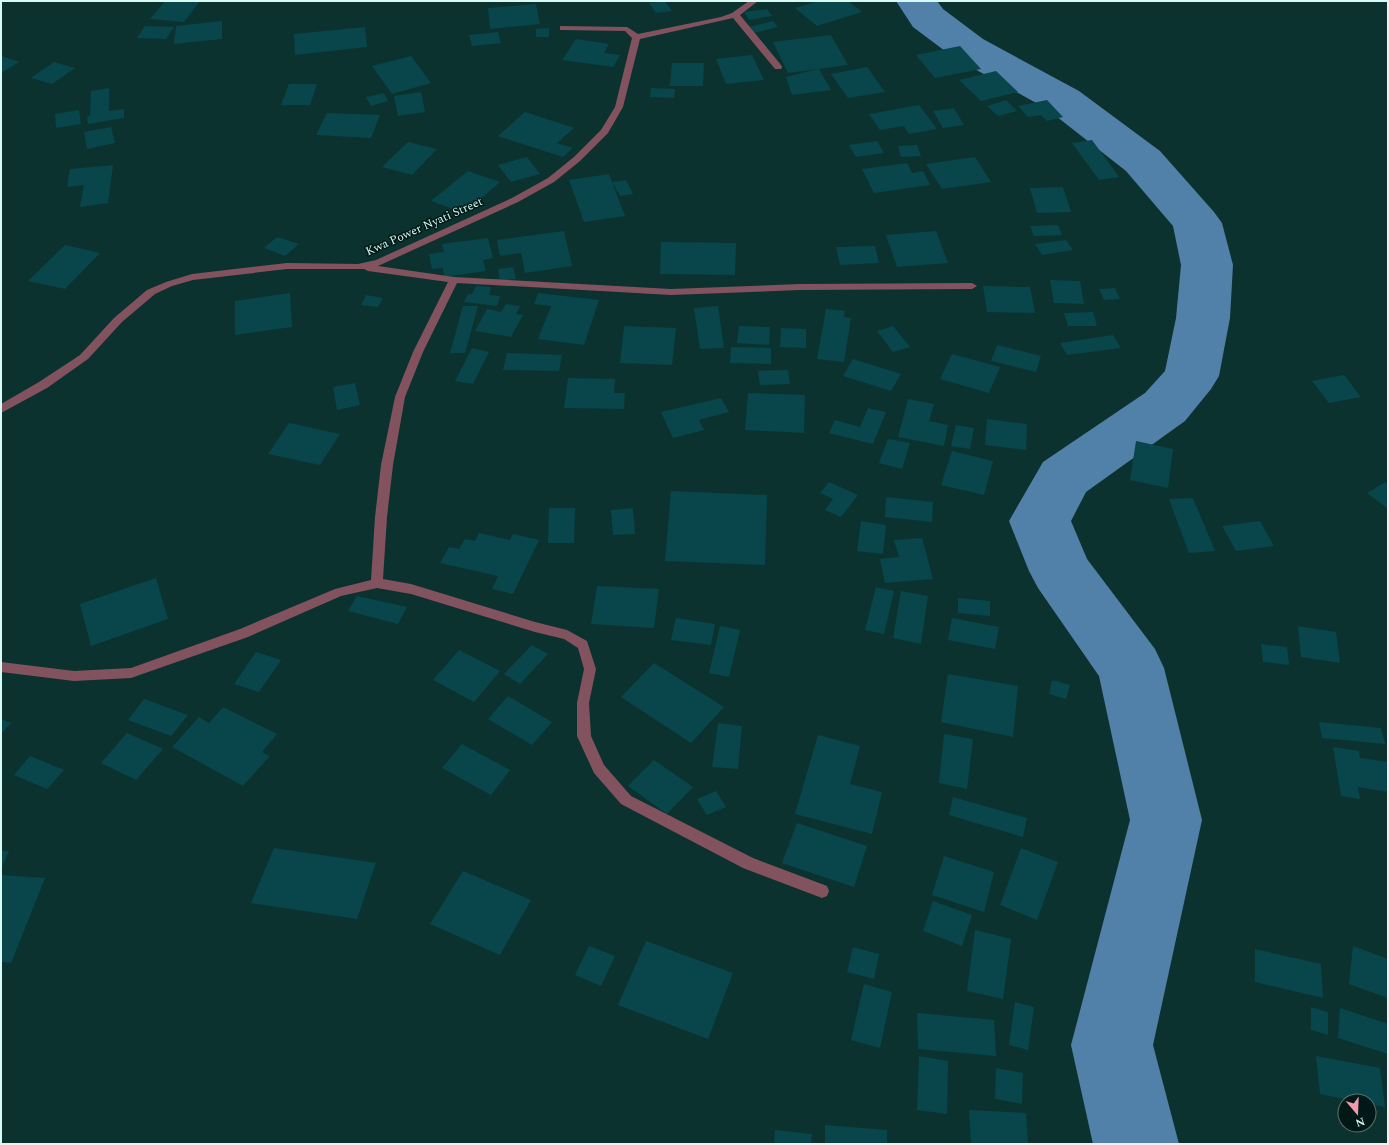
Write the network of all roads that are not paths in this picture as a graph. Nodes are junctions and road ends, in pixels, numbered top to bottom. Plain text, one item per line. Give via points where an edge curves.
1 (754, 1) edge
2 (735, 15) junction
3 (563, 28) dead end
4 (636, 37) junction
5 (778, 67) dead end
6 (358, 267) junction
7 (454, 280) junction
8 (972, 286) dead end
9 (1, 409) edge
10 (377, 583) junction
11 (1, 667) edge
12 (822, 891) dead end

1 - 2 street
2 - 4 street
2 - 5 street
3 - 4 street via 627,29
4 - 6 street, Kwa Power Nyati Street via 619,107 605,131 577,159 551,180 515,200 379,263
6 - 7 street
6 - 9 street, Kwa Power Nyati Street via 287,266 192,277 168,284 151,292 118,320 84,357
7 - 8 street via 671,292 800,287
7 - 10 street via 418,352 400,397 387,465
10 - 11 street via 339,592 244,633 131,673 74,676
10 - 12 street via 411,589 535,628 567,635 583,646 590,669 583,703 584,736 599,769 626,800 748,863

